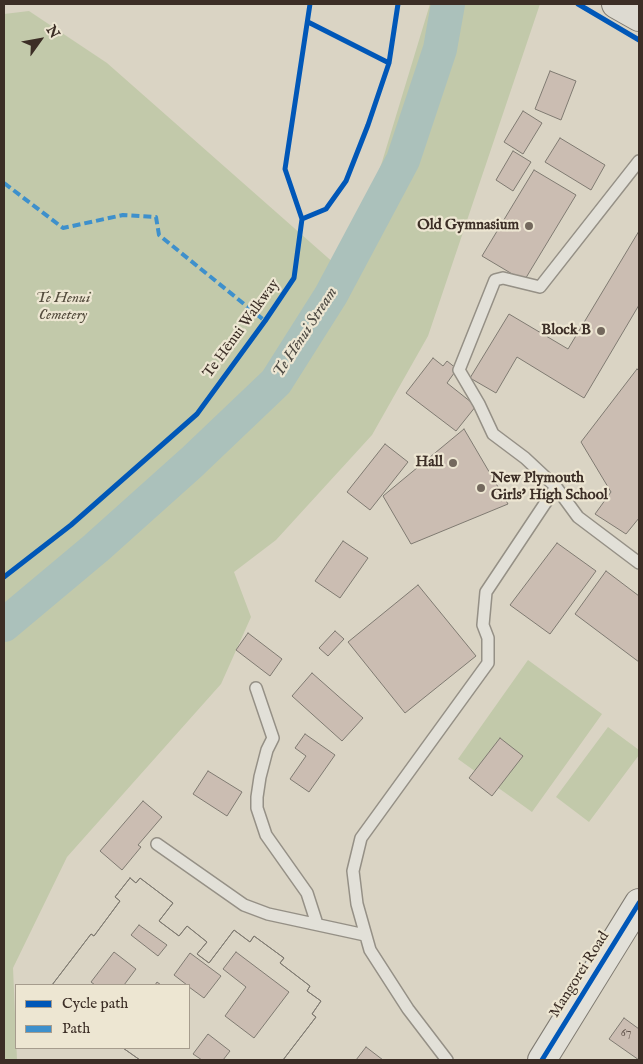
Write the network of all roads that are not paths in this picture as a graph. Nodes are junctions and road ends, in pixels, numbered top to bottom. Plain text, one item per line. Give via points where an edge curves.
1 (616, 4) edge
2 (639, 17) edge
3 (638, 165) edge
4 (556, 487) junction
5 (639, 563) edge
6 (256, 688) dead end
7 (157, 844) dead end
8 (639, 903) edge
9 (317, 924) junction
10 (365, 935) junction
11 (447, 1060) edge
12 (542, 1060) edge

1 - 2 highway
3 - 4 lane via 540,287 504,278 495,280 459,370 494,434
4 - 5 lane via 578,517
4 - 10 lane via 486,592 483,625 488,638 488,663 362,838 353,872 356,904
6 - 9 lane via 273,738 260,777 257,808 266,835 307,893
7 - 9 lane via 244,905 268,914
8 - 12 main road, Mangorei Road
9 - 10 lane
10 - 11 lane via 370,950 408,1009

